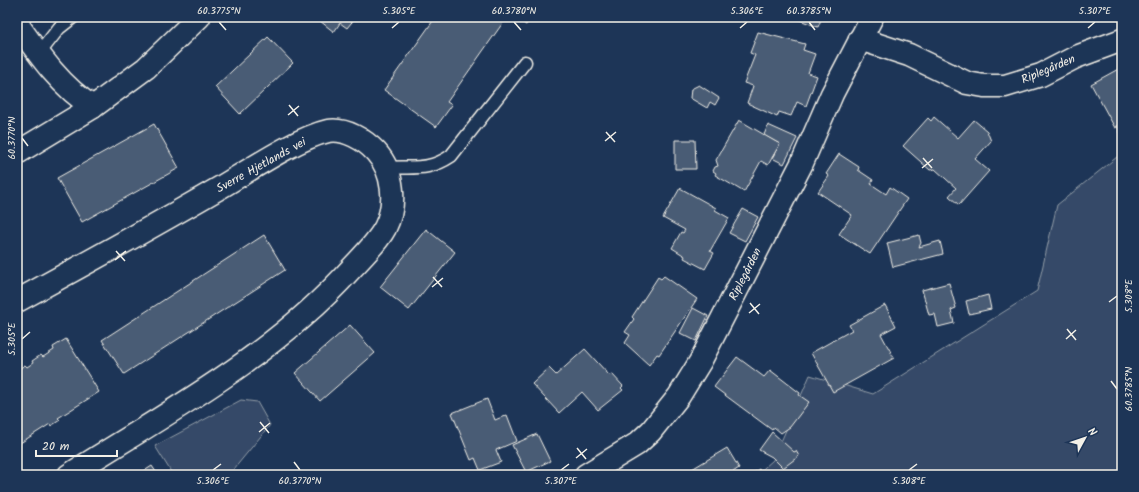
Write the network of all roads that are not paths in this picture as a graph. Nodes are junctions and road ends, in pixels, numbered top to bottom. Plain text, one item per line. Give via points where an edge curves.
1 (19, 17) edge
2 (73, 17) edge
3 (199, 17) edge
4 (872, 17) edge
5 (860, 39) junction
6 (1122, 40) edge
7 (38, 55) junction
8 (525, 62) dead end
9 (93, 107) junction
10 (17, 153) edge
11 (386, 168) junction
12 (17, 301) edge
13 (69, 475) edge
14 (586, 475) edge

1 - 7 street via 18,25
2 - 7 lane via 59,28
3 - 9 street via 146,68
4 - 5 street, Riplegården
5 - 6 street, Riplegården via 909,55 967,83 984,86 1004,86 1041,75 1076,57
5 - 14 street, Riplegården via 798,170 700,362 679,396 637,444
7 - 9 street via 79,99
8 - 11 lane via 451,156 438,164 420,168
9 - 10 street
11 - 12 street, Sverre Hjetlands vei via 377,153 361,138 330,131 300,142
11 - 13 street, Sverre Hjetlands vei via 392,185 393,207 385,228 375,243 330,293 227,375

